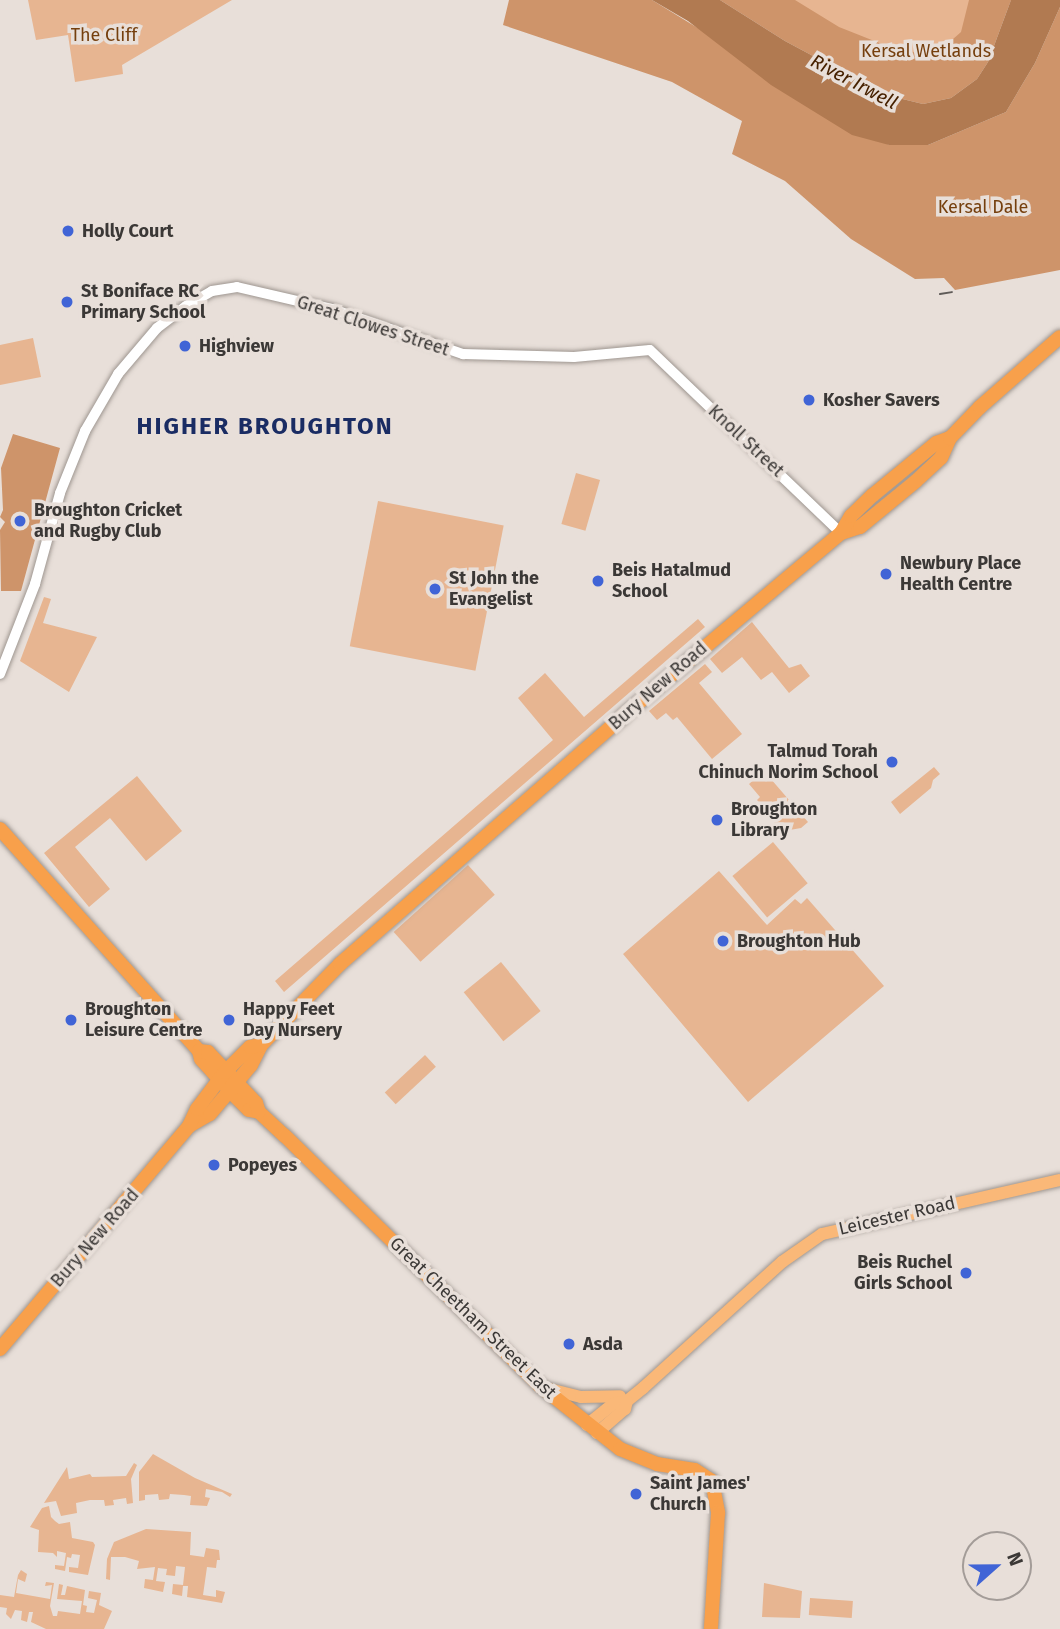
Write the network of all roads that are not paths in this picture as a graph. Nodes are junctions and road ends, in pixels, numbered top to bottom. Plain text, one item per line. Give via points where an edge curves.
1 (1060, 337) edge
2 (650, 350) joint
3 (841, 533) junction
4 (0, 674) edge
5 (0, 829) edge
6 (261, 1045) junction
7 (223, 1076) junction
8 (234, 1088) junction
9 (189, 1126) junction
10 (1060, 1180) edge
11 (0, 1349) edge
12 (539, 1385) junction
13 (641, 1389) junction
14 (592, 1429) junction
15 (711, 1629) edge

1 - 3 highway, Bury New Road via 980,407 950,438 941,458 916,481 860,527
2 - 3 main road, Knoll Street
2 - 4 main road, Great Clowes Street via 574,358 463,354 332,309 237,287 212,291 157,328 118,374 85,431 60,493 36,584
3 - 6 highway, Bury New Road via 447,869 341,964
5 - 7 highway, Great Cheetham Street East via 200,1051 201,1059
6 - 7 highway, Bury New Road via 250,1047
6 - 8 highway, Bury New Road
7 - 8 highway, Great Cheetham Street East
7 - 9 highway, Bury New Road
8 - 9 highway, Bury New Road via 210,1114
8 - 12 highway, Great Cheetham Street East via 256,1102 259,1112
9 - 11 highway, Bury New Road
10 - 13 main road, Leicester Road via 822,1234 782,1262
12 - 13 main road via 593,1398
12 - 14 highway, Great Cheetham Street East
13 - 14 main road, Leicester Road via 625,1409
14 - 15 highway, Great Cheetham Street East via 641,1459 695,1470 712,1482 718,1513

